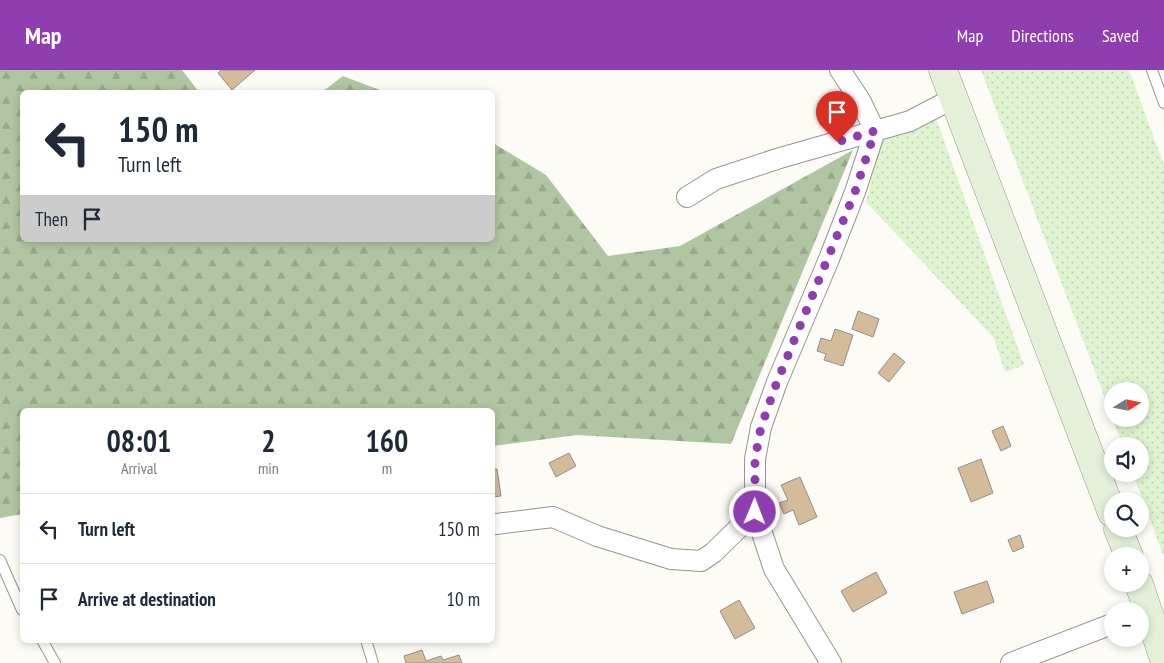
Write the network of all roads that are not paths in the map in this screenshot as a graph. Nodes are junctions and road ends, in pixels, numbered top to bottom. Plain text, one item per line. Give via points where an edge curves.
1 (840, 70) edge
2 (944, 70) edge
3 (1152, 70) edge
4 (954, 98) junction
5 (1164, 103) edge
6 (875, 131) junction
7 (687, 197) dead end
8 (1104, 492) edge
9 (755, 512) junction
10 (496, 524) dead end
11 (0, 560) edge
12 (20, 605) edge
13 (1149, 624) edge
14 (1104, 627) edge
15 (44, 643) edge
16 (367, 643) edge
17 (1164, 659) edge
18 (55, 663) edge
19 (373, 663) edge
20 (831, 663) edge
21 (1011, 663) edge

1 - 6 street
2 - 4 main road
3 - 5 lane
4 - 6 street via 910,121
4 - 8 main road
6 - 7 street via 744,169 716,179
6 - 9 street via 855,192 761,427 755,459
9 - 10 street via 701,561 671,559 597,536 553,517
9 - 20 street via 774,570
11 - 12 lane
13 - 17 main road
14 - 21 street
15 - 18 lane
16 - 19 lane

